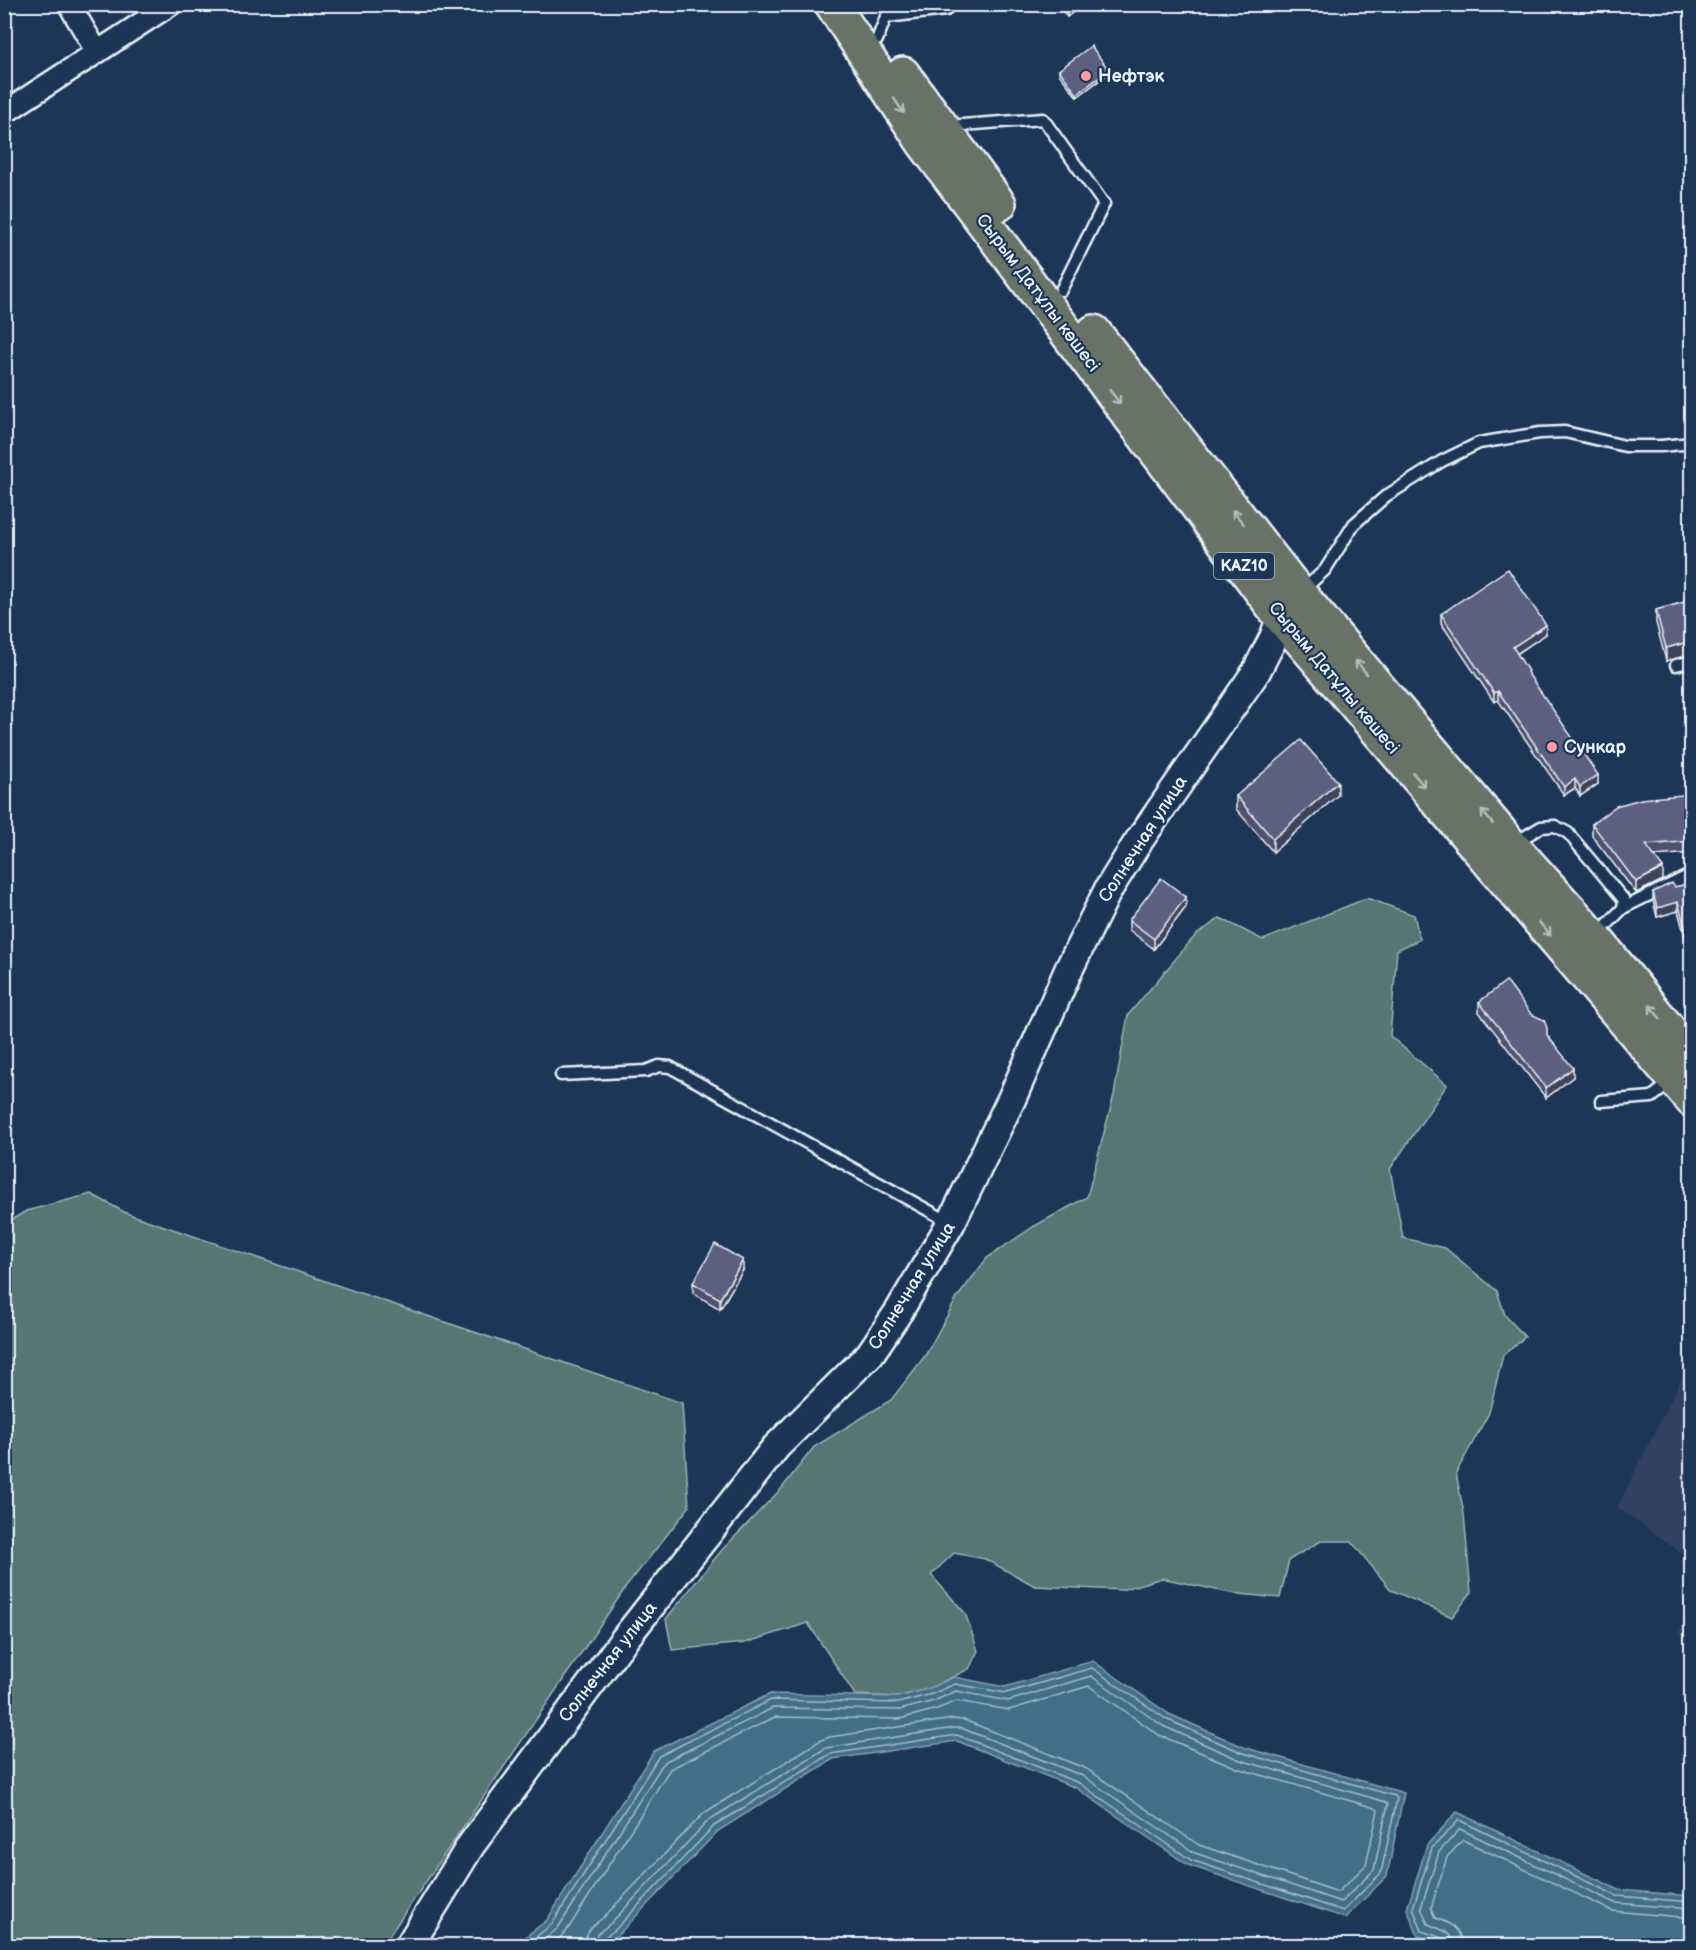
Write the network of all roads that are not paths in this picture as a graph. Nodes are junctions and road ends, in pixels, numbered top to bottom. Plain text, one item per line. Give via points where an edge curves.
1 (69, 4) edge
2 (171, 4) edge
3 (832, 4) edge
4 (856, 4) edge
5 (895, 4) edge
6 (946, 10) dead end
7 (882, 28) junction
8 (97, 52) junction
9 (4, 113) edge
10 (941, 126) junction
11 (1061, 290) junction
12 (1692, 443) edge
13 (1290, 605) junction
14 (1692, 661) edge
15 (1676, 665) edge
16 (1511, 845) junction
17 (1692, 874) edge
18 (1623, 908) junction
19 (1594, 938) junction
20 (1687, 1067) edge
21 (561, 1075) dead end
22 (1601, 1101) dead end
23 (951, 1223) junction
24 (409, 1946) edge

1 - 8 street
2 - 8 street
3 -> 13 highway, Сырым Датұлы көшесі / KAZ10 via 923,142 1234,553
4 - 7 highway, Сырым Датұлы көшесі / KAZ10
5 - 7 lane
6 - 7 lane
7 - 10 highway, Сырым Датұлы көшесі / KAZ10
8 - 9 street
10 - 11 highway, Сырым Датұлы көшесі / KAZ10
10 - 11 lane via 1043,120 1104,204
13 -> 11 highway, Сырым Датұлы көшесі / KAZ10
12 - 13 lane via 1625,446 1565,432 1479,443 1386,496 1354,524 1324,570
16 -> 13 highway, Сырым Датұлы көшесі / KAZ10
13 -> 20 highway, Сырым Датұлы көшесі / KAZ10
13 - 23 street, Солнечная улица via 1256,672 1108,890
14 - 15 lane
16 - 18 lane via 1541,827 1555,826 1568,833 1624,900
16 - 19 highway, Сырым Датұлы көшесі / KAZ10
17 - 18 lane
18 - 19 lane
20 -> 19 highway, Сырым Датұлы көшесі / KAZ10
20 - 22 lane via 1652,1097
21 - 23 lane via 646,1071 670,1066
23 - 24 street, Солнечная улица via 870,1354 776,1447 623,1641 471,1845

